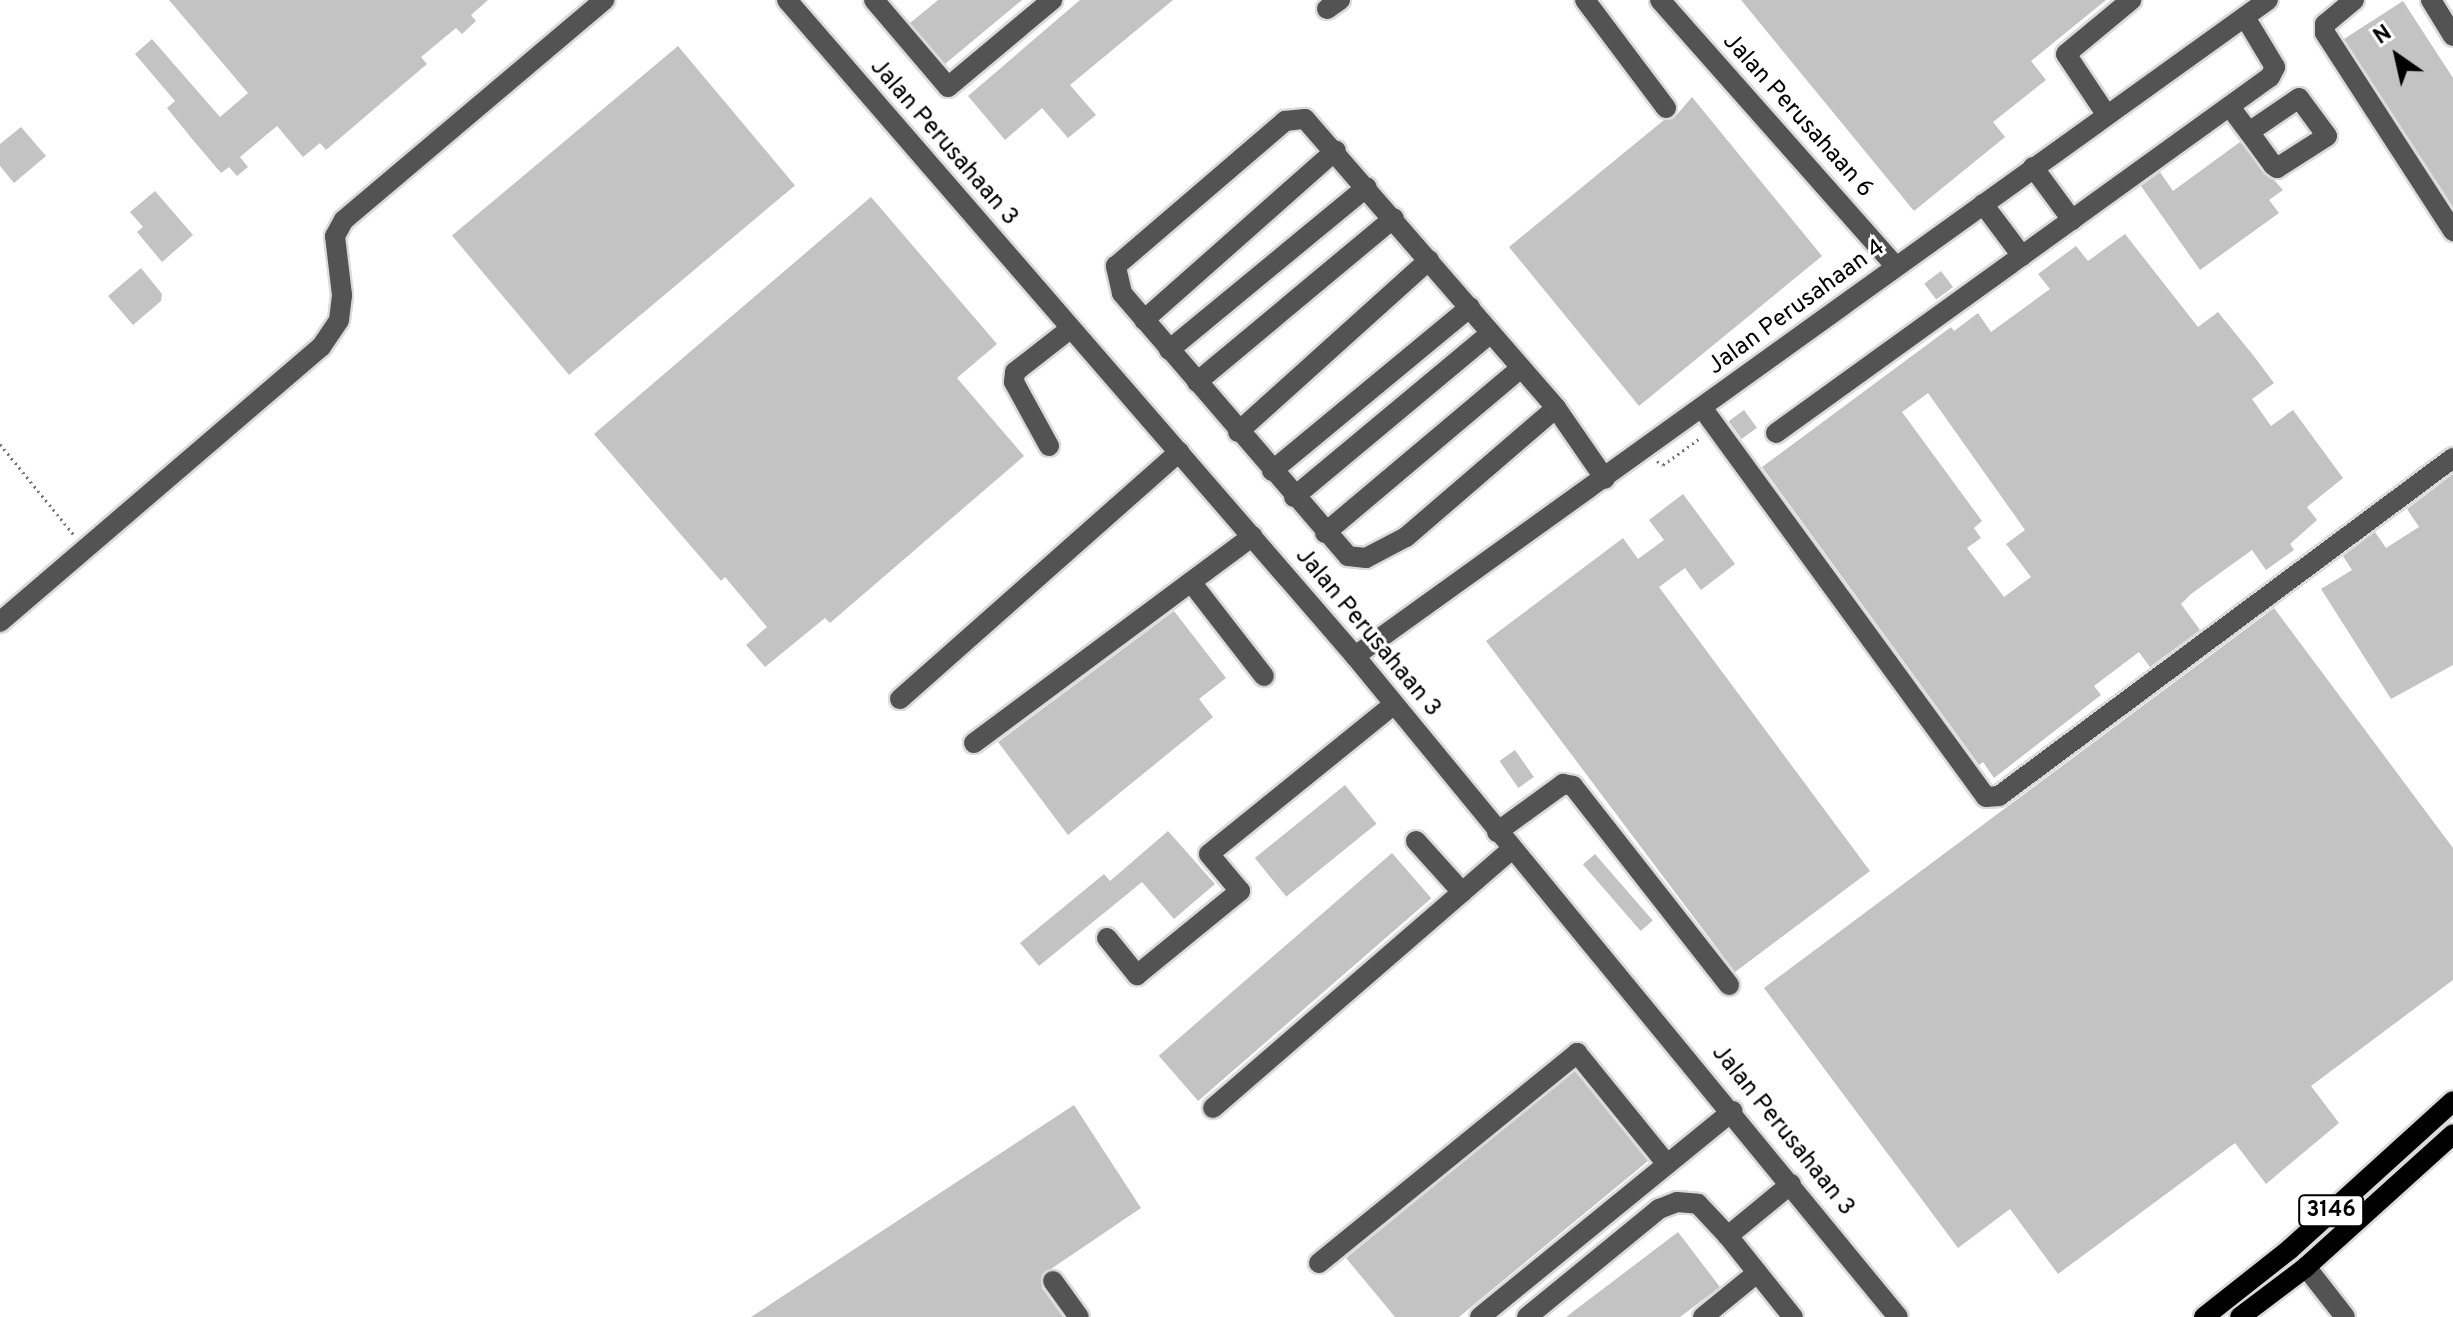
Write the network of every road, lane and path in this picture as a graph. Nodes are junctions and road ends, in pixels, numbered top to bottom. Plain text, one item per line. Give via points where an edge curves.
1 (604, 0) edge
2 (787, 0) edge
3 (874, 0) edge
4 (1052, 0) edge
5 (1585, 0) edge
6 (1660, 0) edge
7 (2131, 0) edge
8 (2268, 0) edge
9 (2354, 0) edge
10 (2431, 0) edge
11 (2245, 17) junction
12 (2453, 36) edge
13 (2230, 107) junction
14 (1666, 108) dead end
15 (2106, 114) junction
16 (2249, 132) dead end
17 (1336, 150) junction
18 (2033, 167) junction
19 (1367, 187) junction
20 (1983, 204) junction
21 (1394, 218) junction
22 (2072, 220) junction
23 (2453, 231) edge
24 (2022, 256) junction
25 (1429, 260) junction
26 (1896, 267) junction
27 (1470, 307) junction
28 (1144, 320) junction
29 (1070, 329) junction
30 (1491, 333) junction
31 (1169, 350) junction
32 (1521, 368) junction
33 (1197, 382) junction
34 (1556, 408) junction
35 (1703, 409) junction
36 (1238, 432) junction
37 (1776, 433) dead end
38 (0, 444) edge
39 (1049, 446) dead end
40 (1179, 452) junction
41 (2453, 458) edge
42 (1272, 471) junction
43 (1605, 479) junction
44 (1294, 497) junction
45 (1325, 533) junction
46 (1253, 536) junction
47 (87, 551) junction
48 (1191, 582) junction
49 (0, 622) edge
50 (1355, 656) junction
51 (1264, 676) dead end
52 (900, 699) dead end
53 (1394, 704) junction
54 (974, 743) dead end
55 (1497, 832) junction
56 (1416, 841) dead end
57 (1511, 850) junction
58 (1462, 892) junction
59 (1107, 938) dead end
60 (1729, 985) dead end
61 (2453, 1101) edge
62 (1213, 1108) dead end
63 (1733, 1111) junction
64 (2453, 1134) edge
65 (1667, 1164) junction
66 (1791, 1184) junction
67 (1728, 1236) junction
68 (1319, 1263) dead end
69 (2306, 1267) junction
70 (1757, 1273) junction
71 (1053, 1281) dead end
72 (1899, 1315) edge
73 (1079, 1317) edge
74 (1480, 1317) edge
75 (1527, 1317) edge
76 (1703, 1317) edge
77 (1793, 1317) edge
78 (2204, 1317) edge
79 (2240, 1317) edge
80 (2345, 1317) edge

1 - 47 street via 344,220 335,236 342,295 339,320 321,347
2 - 29 street, Jalan Perusahaan 3
3 - 4 street via 948,87
5 - 14 street
6 - 26 street, Jalan Perusahaan 6
7 - 15 street via 2066,54
8 - 11 street, Jalan Perusahaan 4
9 - 23 street via 2325,24 2325,33
10 - 12 street
11 - 13 street via 2275,67 2270,77
11 - 15 street, Jalan Perusahaan 4
13 - 16 street
13 - 22 street
15 - 18 street, Jalan Perusahaan 4
17 - 19 street
17 - 28 street
17 - 28 street via 1305,119 1285,121 1122,256 1115,278
18 - 20 street, Jalan Perusahaan 4
18 - 22 street
19 - 21 street
19 - 31 street
20 - 24 street
20 - 26 street, Jalan Perusahaan 4
21 - 25 street
21 - 33 street
22 - 24 street
24 - 37 street
25 - 27 street
25 - 36 street
26 - 35 street, Jalan Perusahaan 4
27 - 30 street
27 - 42 street
28 - 31 street
29 - 39 street via 1015,372 1014,382
29 - 40 street, Jalan Perusahaan 3
30 - 32 street
30 - 44 street
31 - 33 street
32 - 34 street
32 - 45 street
33 - 36 street
34 - 43 street
34 - 45 street via 1384,551 1366,558 1348,556
35 - 41 street via 1986,797 1999,796
35 - 43 street, Jalan Perusahaan 4
36 - 42 street
38 - 47 path
40 - 46 street, Jalan Perusahaan 3
40 - 52 street
42 - 44 street
43 - 50 street, Jalan Perusahaan 4
44 - 45 street
46 - 48 street
46 - 50 street, Jalan Perusahaan 3
47 - 49 street
48 - 51 street
48 - 54 street
50 - 53 street, Jalan Perusahaan 3
53 - 55 street, Jalan Perusahaan 3
53 - 59 street via 1209,854 1240,891 1137,975
55 - 57 street, Jalan Perusahaan 3
55 - 60 street via 1563,784 1573,786
56 - 58 street
57 - 58 street
57 - 63 street, Jalan Perusahaan 3
58 - 62 street
61 - 78 main road, 3146 via 2290,1249
63 - 65 street
63 - 66 street, Jalan Perusahaan 3
64 - 69 main road, 3146
65 - 68 street via 1577,1053
65 - 74 street
66 - 67 street
66 - 72 street, Jalan Perusahaan 3
67 - 70 street
67 - 75 street via 1698,1204 1677,1202 1659,1209
69 - 79 main road, 3146
69 - 80 street
70 - 76 street
70 - 77 street
71 - 73 street

